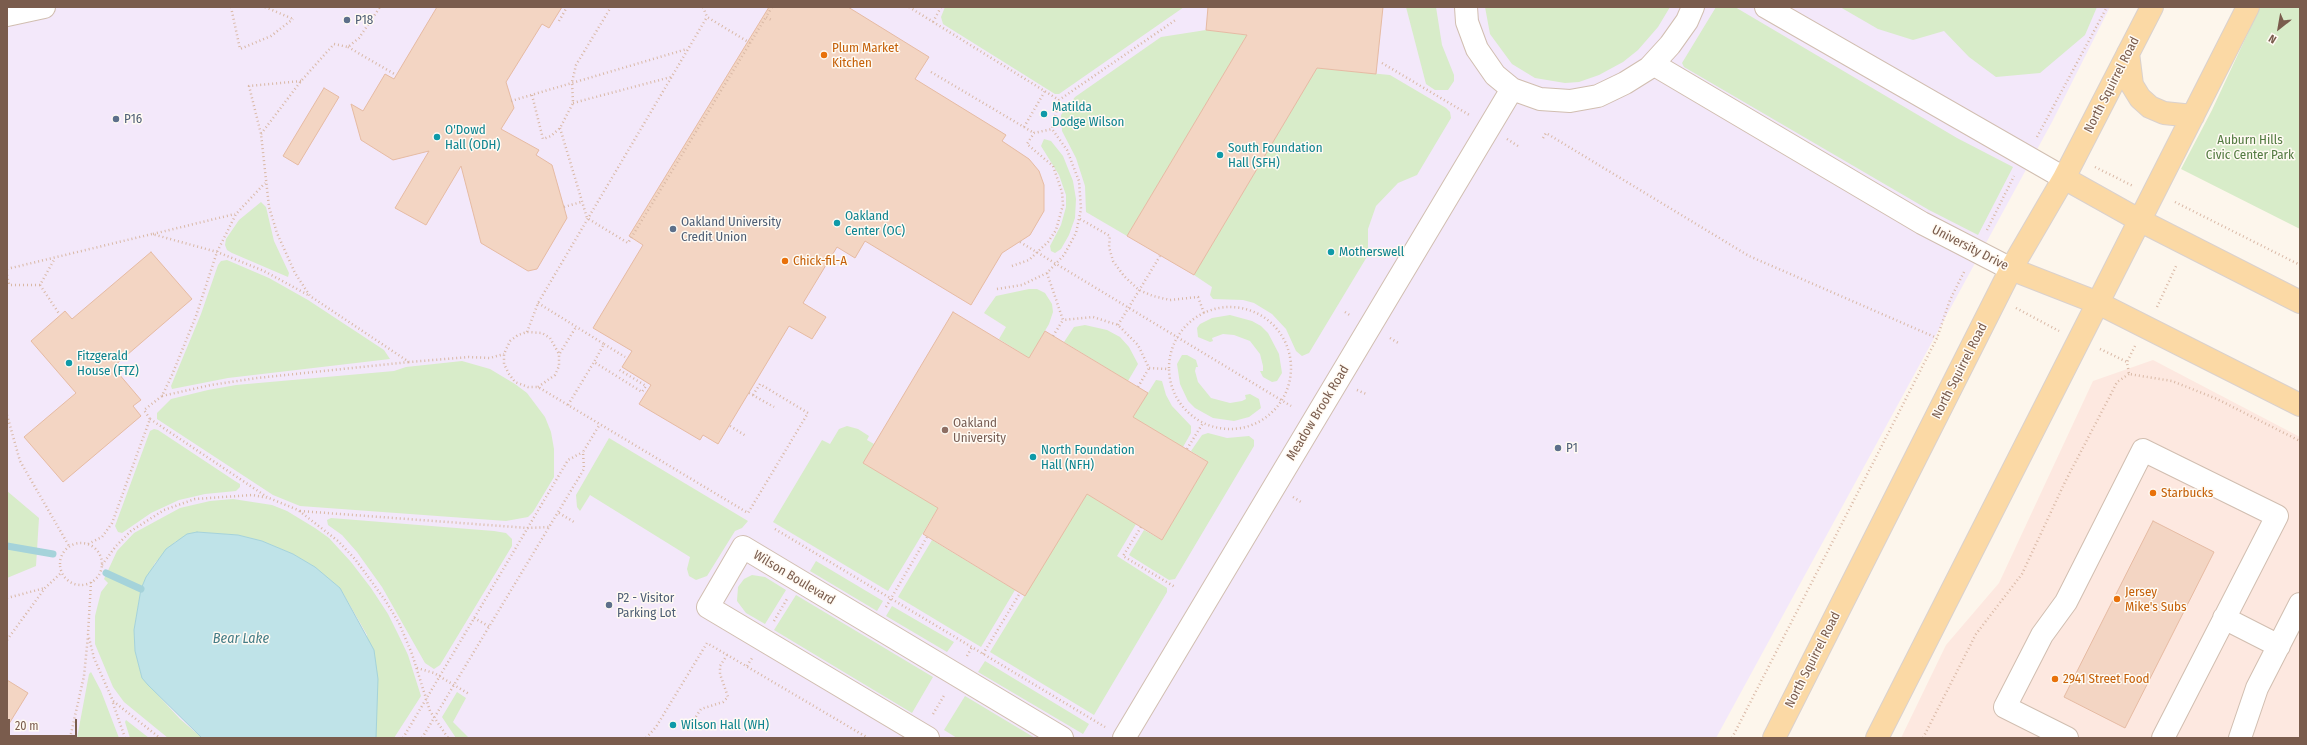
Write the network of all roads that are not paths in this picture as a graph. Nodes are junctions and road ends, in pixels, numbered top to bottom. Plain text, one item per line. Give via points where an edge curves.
1 (44, 7) edge
2 (1466, 7) edge
3 (1693, 7) edge
4 (1766, 7) edge
5 (2152, 7) edge
6 (2248, 7) edge
7 (7, 15) edge
8 (2128, 53) junction
9 (1653, 64) junction
10 (1512, 89) junction
11 (2193, 116) junction
12 (2064, 178) junction
13 (2140, 220) junction
14 (2011, 269) junction
15 (2300, 302) edge
16 (2098, 303) junction
17 (2300, 405) edge
18 (2300, 604) edge
19 (2224, 618) junction
20 (2279, 646) junction
21 (929, 729) edge
22 (1062, 738) edge
23 (1124, 738) edge
24 (1774, 738) edge
25 (1877, 738) edge
26 (2067, 738) edge
27 (2163, 738) edge
28 (2240, 738) edge

1 - 7 street
2 - 10 street via 1467,22 1478,50 1494,74
3 - 9 street via 1687,21
4 - 12 street
5 - 8 main road, North Squirrel Road
6 - 11 main road
8 - 11 main road via 2132,86 2140,98 2150,107 2164,113
8 - 12 main road, North Squirrel Road
9 - 10 street via 1625,83 1598,96 1570,101 1540,99
9 - 14 street, University Drive via 1922,223
10 - 23 street, Meadow Brook Road
11 - 13 main road
12 - 13 main road
12 - 14 main road, North Squirrel Road
13 - 15 main road
13 - 16 main road
14 - 16 main road, University Drive
14 - 24 main road, North Squirrel Road
16 - 17 main road, University Drive
16 - 25 main road
18 - 20 street
19 - 20 street
19 - 26 street via 2277,516 2143,450 2066,602 2042,635 2004,706
19 - 27 street
20 - 28 street via 2249,708
21 - 22 street, Wilson Boulevard via 708,607 743,547

